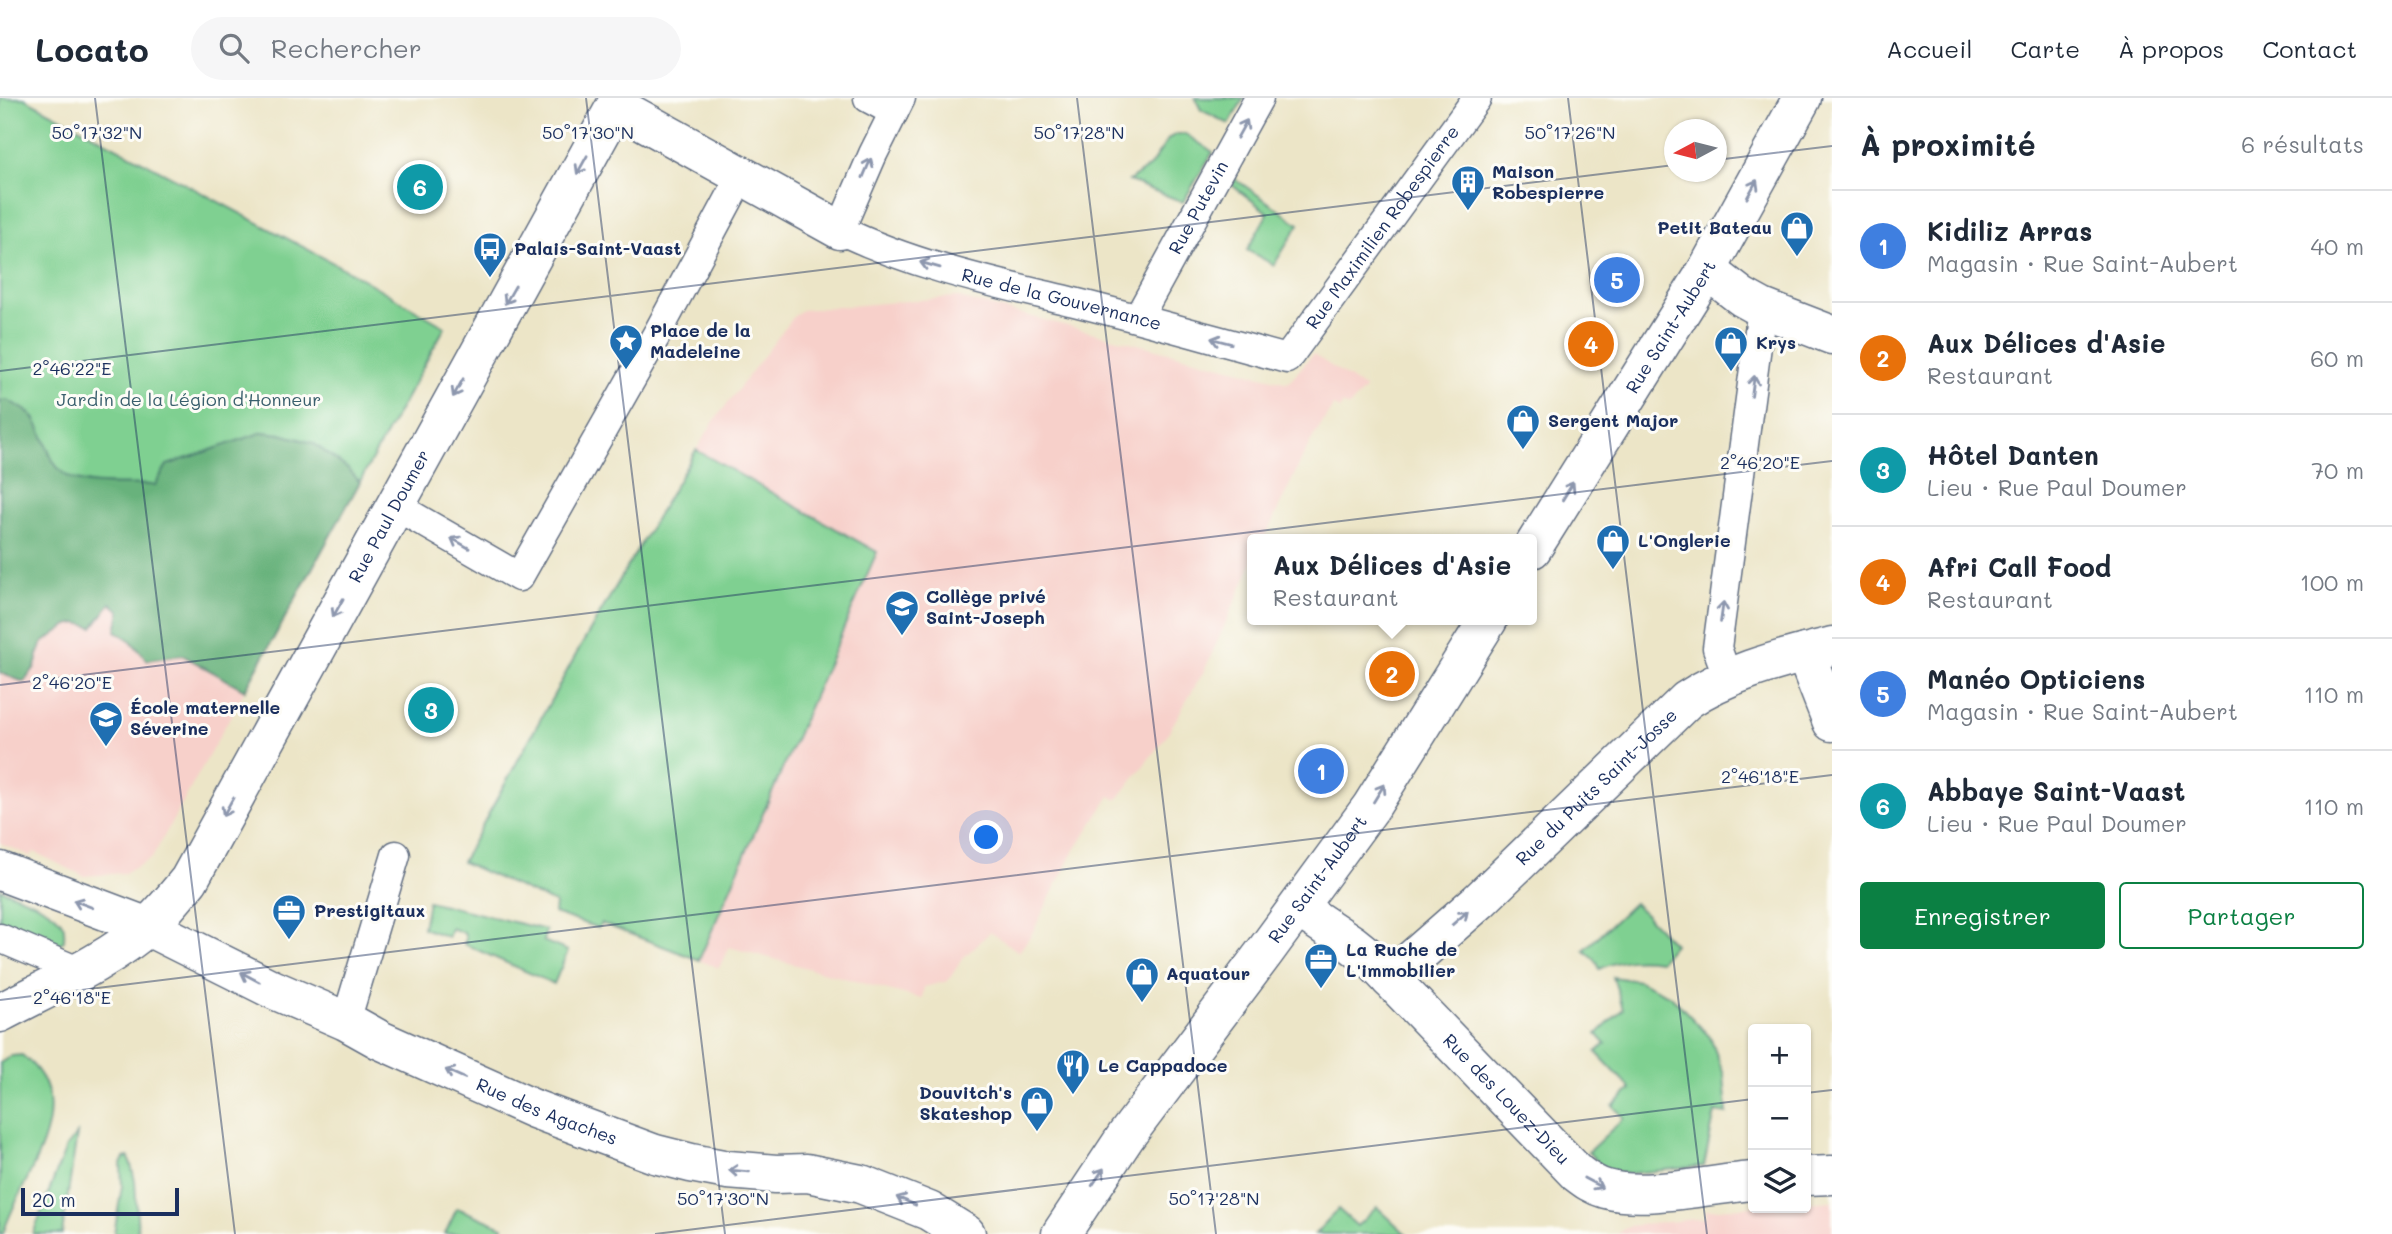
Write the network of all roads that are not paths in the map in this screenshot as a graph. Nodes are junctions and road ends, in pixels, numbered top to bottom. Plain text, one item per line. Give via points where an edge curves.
1 (868, 98) edge
2 (1259, 98) edge
3 (1477, 98) edge
4 (1802, 98) edge
5 (618, 102) edge
6 (898, 105) edge
7 (742, 175) junction
8 (840, 230) junction
9 (1707, 271) junction
10 (1762, 308) junction
11 (1139, 318) junction
12 (1832, 335) edge
13 (1287, 359) joint
14 (394, 505) junction
15 (1537, 541) edge
16 (1485, 625) edge
17 (1819, 649) edge
18 (1728, 678) junction
19 (1832, 722) edge
20 (396, 856) dead end
21 (0, 871) edge
22 (1298, 908) junction
23 (148, 927) junction
24 (0, 938) edge
25 (78, 971) junction
26 (1390, 979) junction
27 (0, 1013) edge
28 (346, 1021) junction
29 (1832, 1175) edge
30 (1811, 1177) edge
31 (1748, 1182) edge
32 (966, 1234) edge
33 (1061, 1234) edge

1 - 6 lane
11 -> 2 lane, Rue Putevin
3 - 13 lane, Rue Maximilien Robespierre
9 -> 4 street, Rue Saint-Aubert
5 - 7 street
5 -> 14 street, Rue Paul Doumer
8 -> 6 lane
7 - 8 street
7 -> 14 lane via 519,577
11 -> 8 lane, Rue de la Gouvernance via 942,269 877,248
9 - 10 street
15 -> 9 street, Rue Saint-Aubert
10 - 12 street
18 -> 10 lane via 1717,648
13 -> 11 lane, Rue de la Gouvernance
14 -> 23 street, Rue Paul Doumer via 189,880
22 -> 16 street, Rue Saint-Aubert via 1371,807
17 - 18 street, Rue du Puits Saint-Josse
17 - 19 street
26 -> 18 street, Rue du Puits Saint-Josse via 1479,901 1668,717 1704,689
20 - 28 lane
23 -> 21 street, Rue des Agaches
22 - 26 street, Rue des Louez-Dieu via 1352,944
33 -> 22 street, Rue Saint-Aubert via 1126,1136
23 - 25 street, Rue Paul Doumer
28 -> 23 street, Rue des Agaches
24 - 25 lane
25 - 27 street, Rue Paul Doumer
26 -> 31 street, Rue des Louez-Dieu via 1590,1183 1607,1190 1647,1192
32 -> 28 street, Rue des Agaches via 929,1211 849,1181 807,1173 728,1170 655,1154 534,1109
29 - 30 street

